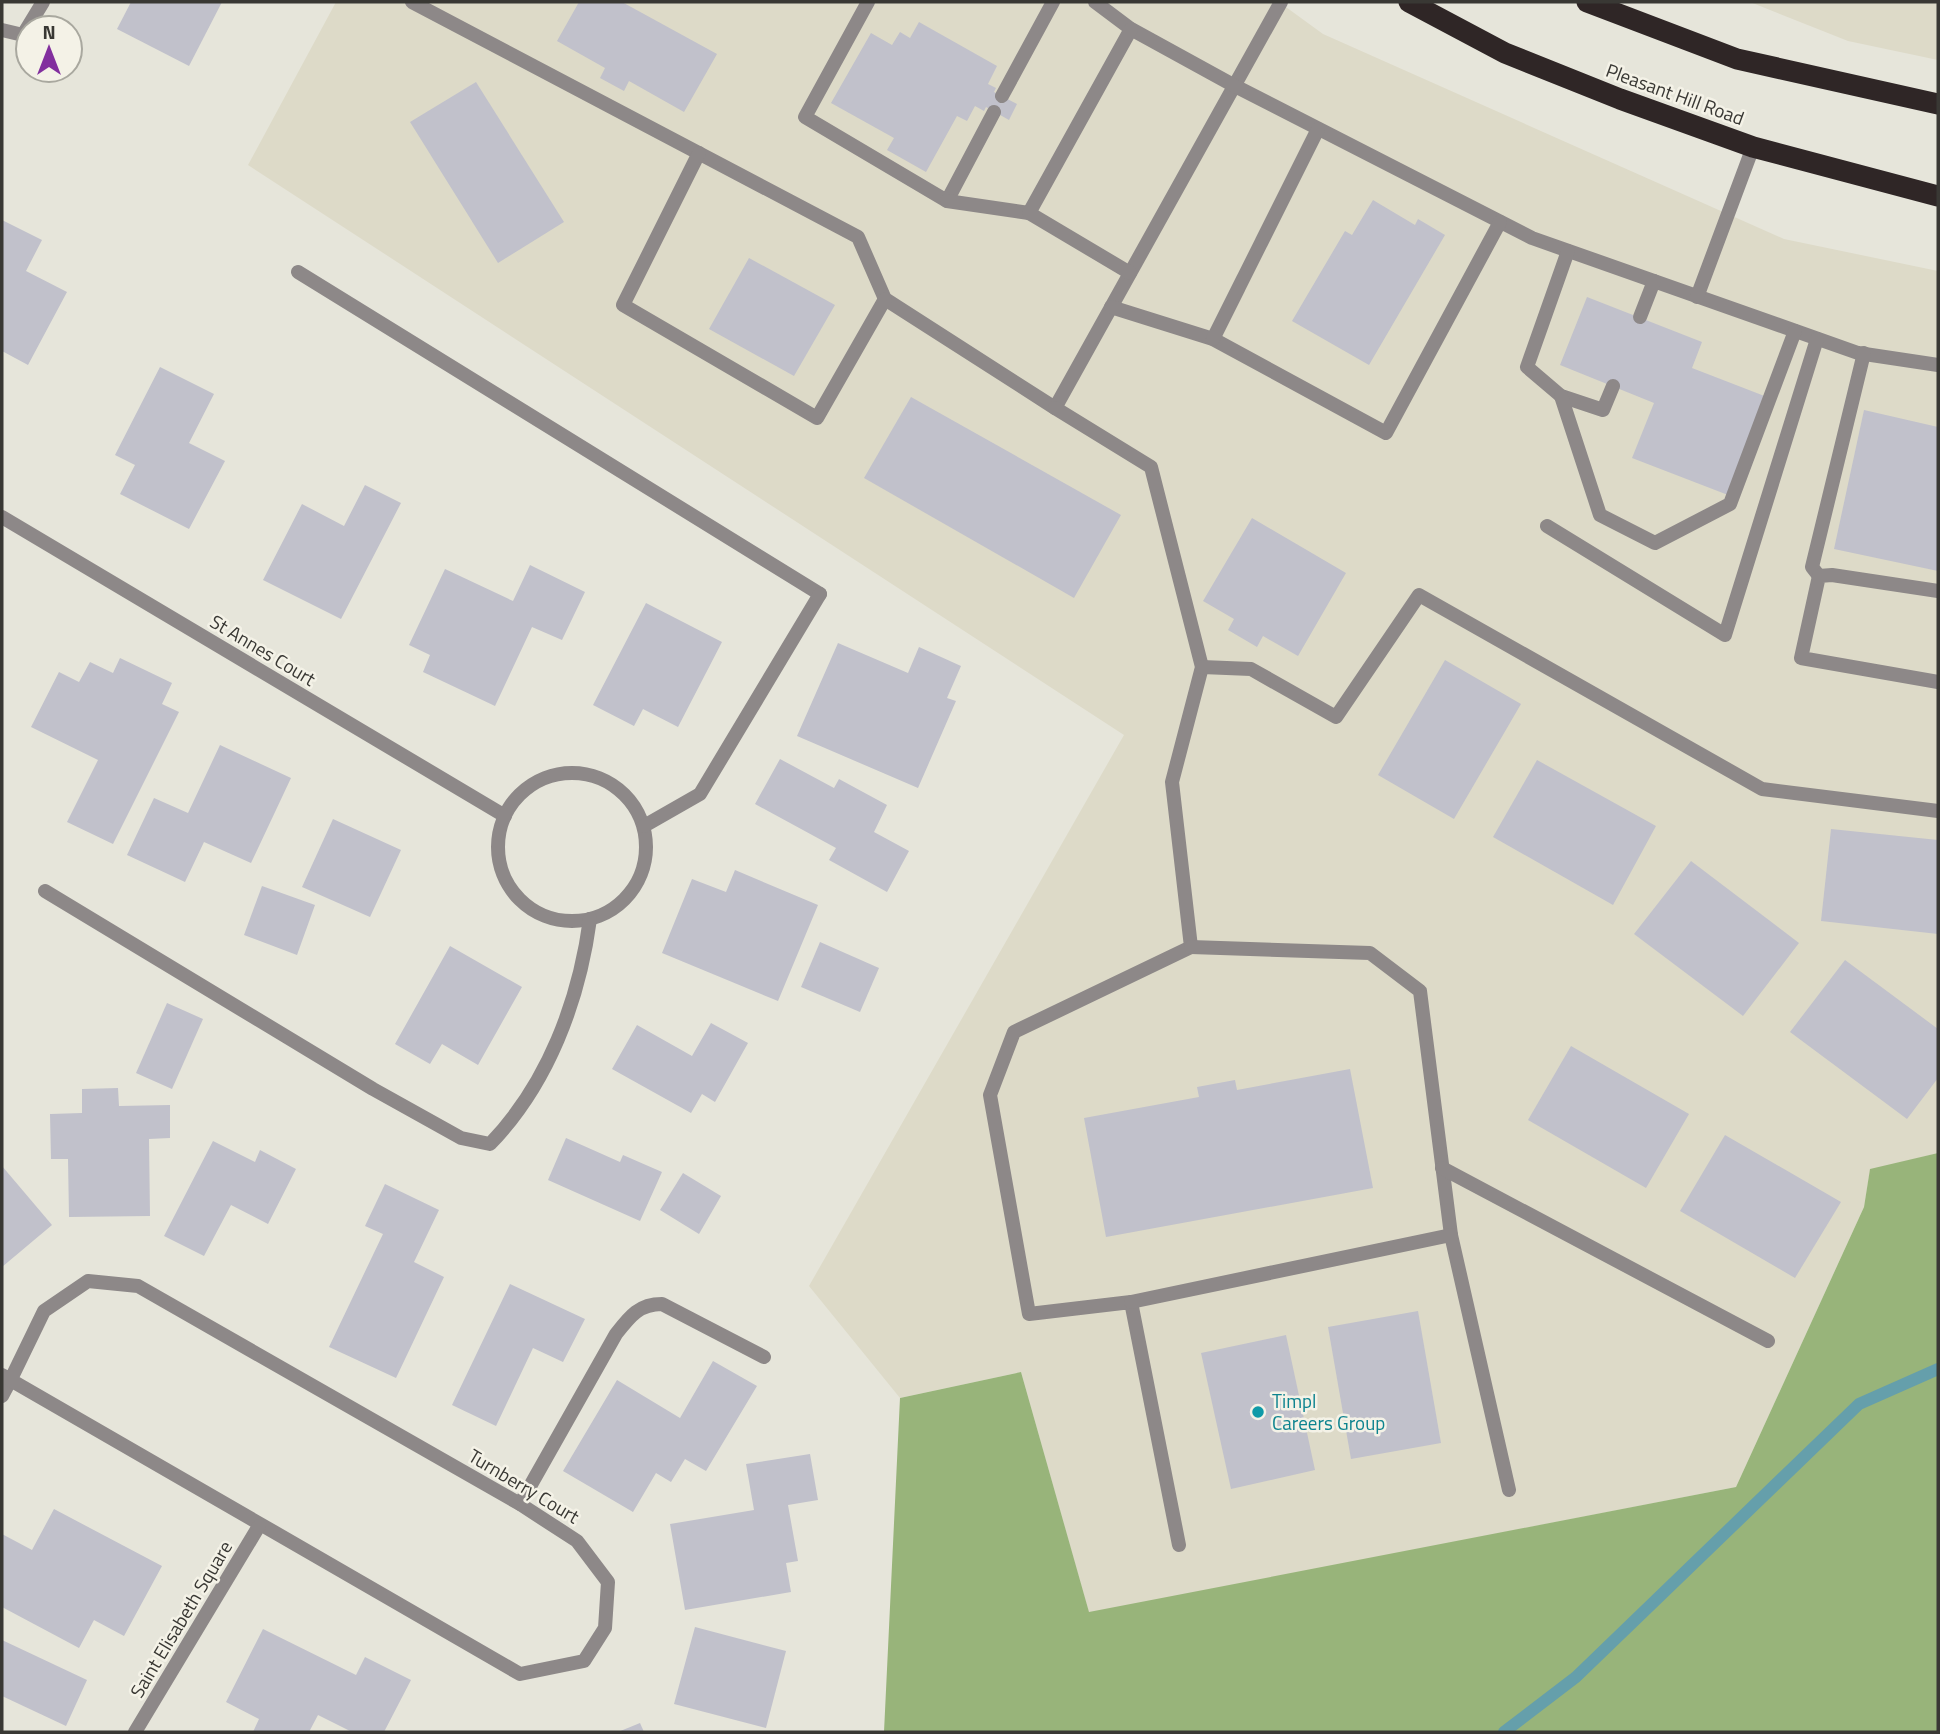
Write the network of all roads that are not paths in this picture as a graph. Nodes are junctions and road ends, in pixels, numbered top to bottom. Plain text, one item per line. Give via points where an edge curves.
1 (43, 2) edge
2 (412, 2) edge
3 (868, 2) edge
4 (1053, 2) edge
5 (1095, 2) edge
6 (1280, 2) edge
7 (1409, 2) edge
8 (1587, 2) edge
9 (1131, 29) junction
10 (2, 30) edge
11 (1233, 85) junction
12 (1002, 96) dead end
13 (1938, 104) edge
14 (994, 111) dead end
15 (1318, 129) junction
16 (1753, 147) junction
17 (699, 153) junction
18 (1938, 196) edge
19 (947, 201) junction
20 (1029, 214) junction
21 (1500, 222) junction
22 (1568, 251) junction
23 (298, 272) dead end
24 (1130, 273) junction
25 (1654, 281) junction
26 (1697, 297) junction
27 (885, 299) junction
28 (1111, 307) junction
29 (1640, 317) dead end
30 (1795, 331) junction
31 (1213, 338) junction
32 (1817, 338) junction
33 (1864, 353) junction
34 (1938, 365) edge
35 (1613, 386) dead end
36 (1561, 396) junction
37 (1055, 408) junction
38 (2, 517) edge
39 (1547, 526) dead end
40 (1819, 576) junction
41 (1938, 591) edge
42 (1202, 667) junction
43 (1938, 682) edge
44 (1938, 811) edge
45 (505, 816) junction
46 (644, 826) junction
47 (45, 891) dead end
48 (590, 919) junction
49 (1191, 947) junction
50 (1442, 1168) junction
51 (1451, 1235) junction
52 (1131, 1301) junction
53 (1769, 1341) dead end
54 (764, 1357) dead end
55 (6, 1377) edge
56 (2, 1396) edge
57 (1509, 1490) dead end
58 (520, 1504) junction
59 (259, 1526) junction
60 (1179, 1545) dead end
61 (135, 1732) edge

1 - 10 street via 23,35
2 - 17 street
3 - 19 street via 805,117
4 - 12 street
5 - 9 street
6 - 11 street
7 - 16 highway, Pleasant Hill Road via 1505,52
8 - 13 highway via 1737,59
9 - 11 street
9 - 20 street
11 - 15 street
11 - 24 street
14 - 19 street
15 - 21 street
15 - 31 street
16 - 18 highway, Pleasant Hill Road
16 - 26 street
17 - 27 street via 858,237
17 - 27 street via 622,304 817,418
19 - 20 street
20 - 24 street
21 - 22 street
21 - 31 street via 1386,433
22 - 25 street
22 - 36 street via 1527,367
23 - 46 street via 820,594 700,794
24 - 28 street
25 - 26 street
25 - 29 street
26 - 30 street
27 - 37 street
28 - 31 street
28 - 37 street
30 - 32 street
30 - 36 street via 1730,504 1655,543 1600,515
32 - 33 street
32 - 39 street via 1725,635
33 - 34 street
33 - 40 street via 1812,567
35 - 36 street via 1604,410
37 - 42 street via 1151,467
38 - 45 street, St Annes Court
40 - 41 street
40 - 43 street via 1801,659
42 - 44 street via 1251,669 1336,718 1419,595 1762,789
42 - 49 street via 1172,782
45 - 46 street via 519,796 540,780 564,773 590,775 614,785 633,803
45 - 48 street via 498,839 508,885 523,903 544,916 566,921
46 - 48 street via 647,849 631,894 612,910
47 - 48 street via 373,1089 461,1138 490,1144 525,1105 573,1006
49 - 50 street via 1370,953 1420,991
49 - 52 street via 1014,1032 990,1095 1030,1314
50 - 51 street
50 - 53 street
51 - 52 street
51 - 57 street
52 - 60 street
54 - 58 street via 662,1304 646,1304 616,1334
55 - 56 street
55 - 58 street, Turnberry Court via 44,1311 88,1281 138,1286
55 - 59 street, Turnberry Court
58 - 59 street, Turnberry Court via 577,1541 608,1582 605,1628 584,1661 520,1674
59 - 61 street, Saint Elisabeth Square

